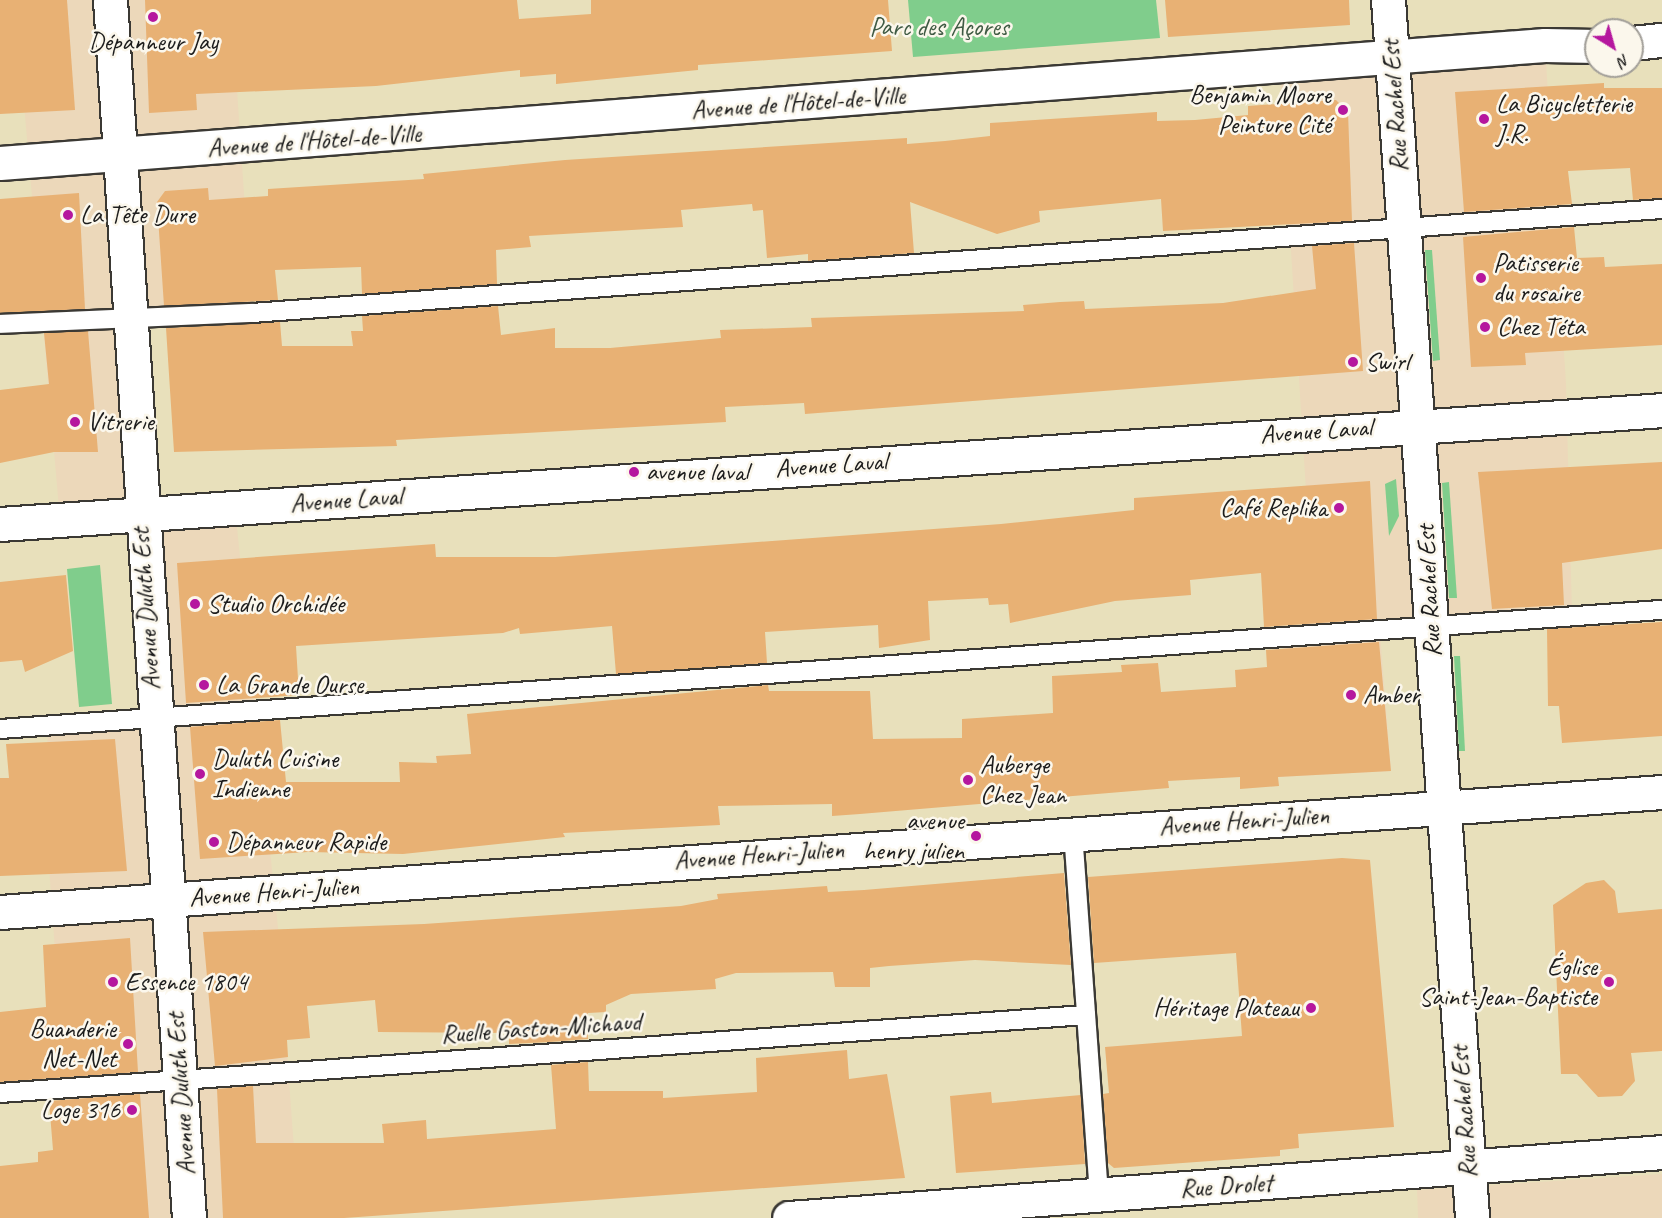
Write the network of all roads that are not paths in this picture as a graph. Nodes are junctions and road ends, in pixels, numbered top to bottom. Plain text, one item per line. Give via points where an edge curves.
1 (110, 0) edge
2 (1388, 0) edge
3 (1662, 40) edge
4 (1644, 42) edge
5 (1584, 47) edge
6 (1391, 58) junction
7 (121, 155) junction
8 (0, 163) edge
9 (1662, 208) edge
10 (1404, 226) junction
11 (128, 318) junction
12 (0, 324) edge
13 (1662, 410) edge
14 (1419, 424) junction
15 (139, 514) junction
16 (0, 524) edge
17 (1662, 610) edge
18 (1431, 627) junction
19 (154, 719) junction
20 (0, 729) edge
21 (1662, 792) edge
22 (1443, 808) junction
23 (1073, 832) junction
24 (169, 900) junction
25 (0, 912) edge
26 (1086, 1015) junction
27 (178, 1080) junction
28 (0, 1093) edge
29 (1662, 1152) edge
30 (1468, 1168) junction
31 (1099, 1196) junction
32 (189, 1218) edge
33 (789, 1218) edge
34 (1472, 1218) edge

1 - 7 street, Avenue Duluth Est
2 - 6 street, Rue Rachel Est
3 - 4 street
5 - 6 street, Avenue de l'Hôtel-de-Ville
6 - 7 street, Avenue de l'Hôtel-de-Ville
6 - 10 street, Rue Rachel Est
7 - 8 street, Avenue de l'Hôtel-de-Ville
7 - 11 street, Avenue Duluth Est
9 - 10 lane
10 - 11 lane
10 - 14 street, Rue Rachel Est
11 - 12 lane
11 - 15 street, Avenue Duluth Est
13 - 14 street, Avenue Laval
14 - 15 street, Avenue Laval
14 - 18 street, Rue Rachel Est
15 - 16 street, Avenue Laval
15 - 19 street, Avenue Duluth Est
17 - 18 lane
18 - 19 lane
18 - 22 street, Rue Rachel Est
19 - 20 lane
19 - 24 street, Avenue Duluth Est
21 - 22 street, Avenue Henri-Julien
22 - 23 street, Avenue Henri-Julien
22 - 30 street, Rue Rachel Est
23 - 24 street, Avenue Henri-Julien
23 - 26 lane
24 - 25 street, Avenue Henri-Julien
24 - 27 street, Avenue Duluth Est
26 - 27 lane, Ruelle Gaston-Michaud
26 - 31 lane
27 - 28 lane, Ruelle Gaston-Michaud
27 - 32 street, Avenue Duluth Est
29 - 30 street, Rue Drolet
30 - 31 street, Rue Drolet
30 - 34 street, Rue Rachel Est
31 - 33 street, Rue Drolet

